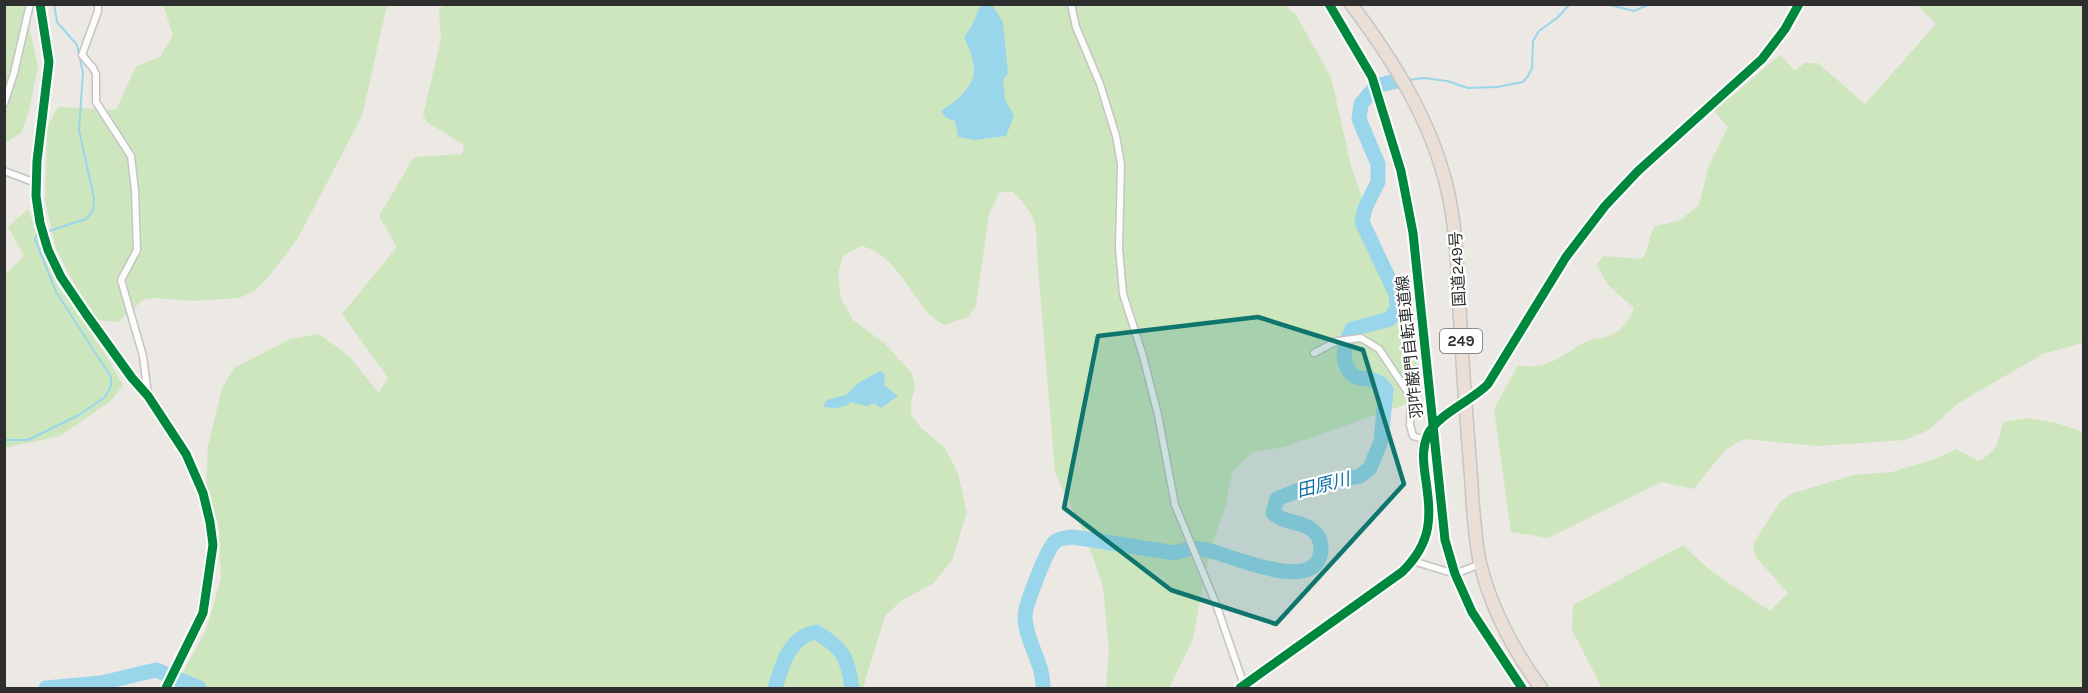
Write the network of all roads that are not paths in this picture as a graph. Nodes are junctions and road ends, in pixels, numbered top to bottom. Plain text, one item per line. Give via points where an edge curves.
1 (30, 4) edge
2 (40, 4) edge
3 (98, 4) edge
4 (1071, 4) edge
5 (1351, 4) edge
6 (1799, 4) edge
7 (4, 104) edge
8 (4, 171) edge
9 (36, 183) junction
10 (1314, 353) dead end
11 (148, 396) junction
12 (1465, 402) junction
13 (1426, 440) junction
14 (1413, 561) junction
15 (1480, 564) junction
16 (166, 688) edge
17 (1243, 688) edge
18 (1541, 688) edge

1 - 7 street
2 - 9 street via 49,62
3 - 11 street via 82,55 96,74 96,102 131,156 137,250 121,280 143,356
4 - 17 street via 1116,136 1121,164 1119,248 1123,294 1158,415 1175,505 1216,604
5 - 12 highway, 国道249号 / 249 via 1415,102 1436,148 1455,223
6 - 12 street via 1762,58 1605,206 1566,257 1488,384
8 - 9 street
9 - 11 street via 40,223 61,277
10 - 13 street via 1337,341 1361,338 1379,349 1411,397 1413,436
11 - 16 street via 186,454 203,493 213,545 203,613
12 - 13 street via 1432,427
12 - 15 highway, 国道249号 / 249
13 - 14 street via 1422,454 1430,521
14 - 15 street via 1455,574
14 - 17 street
15 - 18 highway, 国道249号 / 249 via 1506,632

